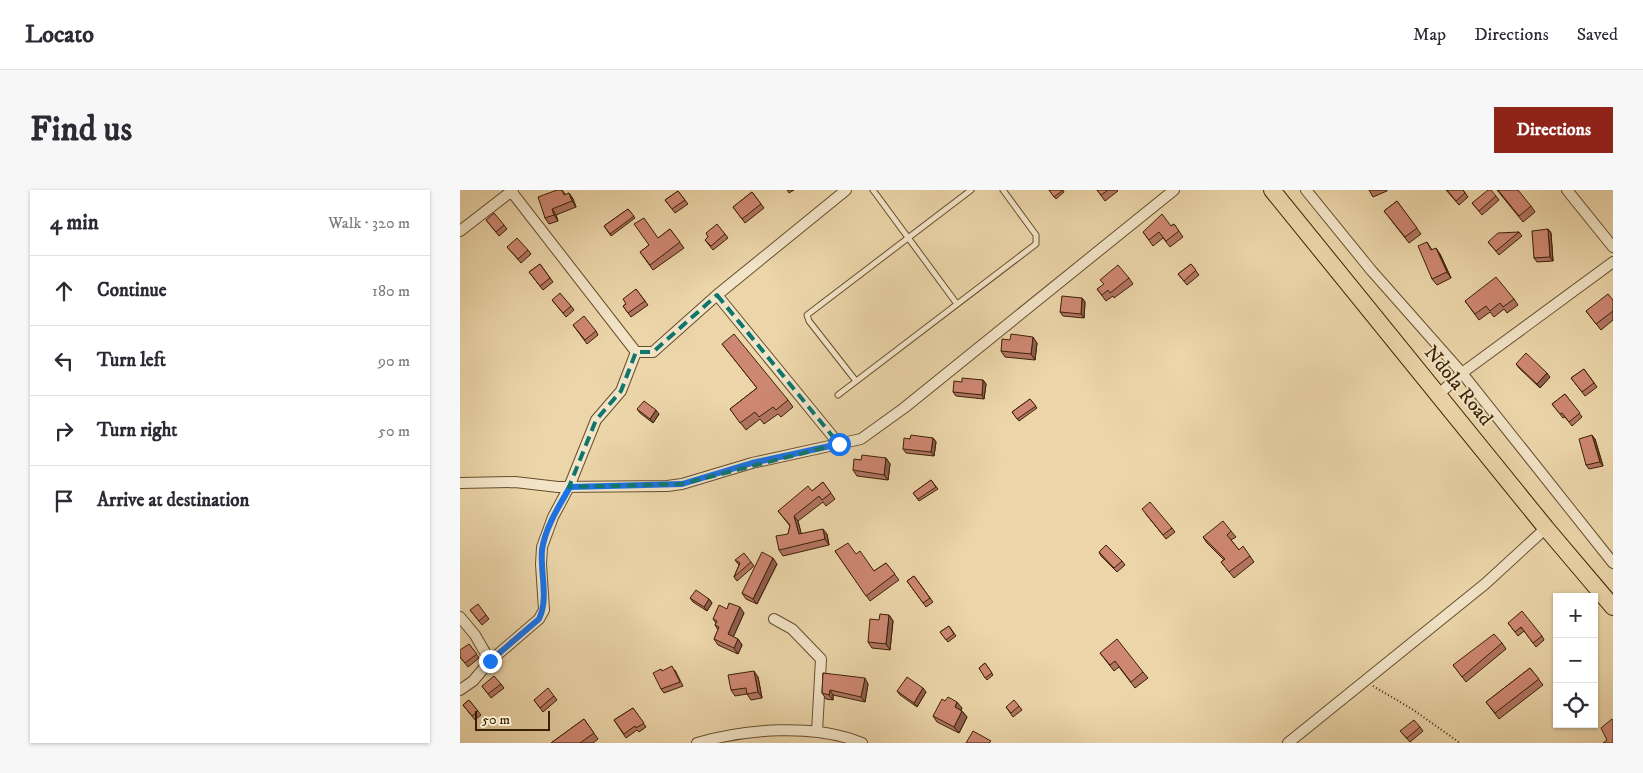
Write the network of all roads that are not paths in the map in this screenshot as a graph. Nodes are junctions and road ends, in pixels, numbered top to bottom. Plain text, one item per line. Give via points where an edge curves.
1 (512, 190) edge
2 (846, 190) edge
3 (873, 190) edge
4 (971, 190) edge
5 (1003, 190) edge
6 (1174, 190) edge
7 (1272, 190) edge
8 (1306, 190) edge
9 (1567, 190) edge
10 (460, 231) edge
11 (908, 238) junction
12 (1613, 247) edge
13 (1613, 262) edge
14 (717, 295) junction
15 (957, 304) junction
16 (636, 352) junction
17 (1462, 373) junction
18 (856, 381) junction
19 (838, 395) dead end
20 (1438, 395) junction
21 (839, 444) junction
22 (460, 483) edge
23 (570, 487) junction
24 (1546, 528) junction
25 (1613, 563) edge
26 (1613, 607) edge
27 (460, 617) edge
28 (774, 619) dead end
29 (490, 661) junction
30 (460, 690) edge
31 (817, 732) junction
32 (697, 743) edge
33 (862, 743) edge
34 (1288, 743) edge

1 - 10 street
1 - 16 street
2 - 14 street
3 - 11 lane
4 - 11 lane
5 - 15 lane via 1036,235 1036,244
6 - 21 street via 904,408 861,439
7 - 20 main road, Ndola Road
8 - 17 street
9 - 12 street
11 - 15 lane
11 - 18 lane via 807,315
13 - 17 street
14 - 16 street via 653,352
14 - 21 street
15 - 18 lane
16 - 23 street via 621,391 596,420
17 - 20 street
17 - 25 street
18 - 19 lane
20 - 24 main road, Ndola Road
21 - 23 street via 752,463 682,484
22 - 23 street via 515,482
23 - 29 street via 553,517 542,547 544,610 539,619
24 - 26 main road, Ndola Road
24 - 34 street via 1485,584
27 - 29 street
28 - 31 street via 792,629 821,659
29 - 30 street via 473,681
31 - 32 street via 746,731
31 - 33 street

